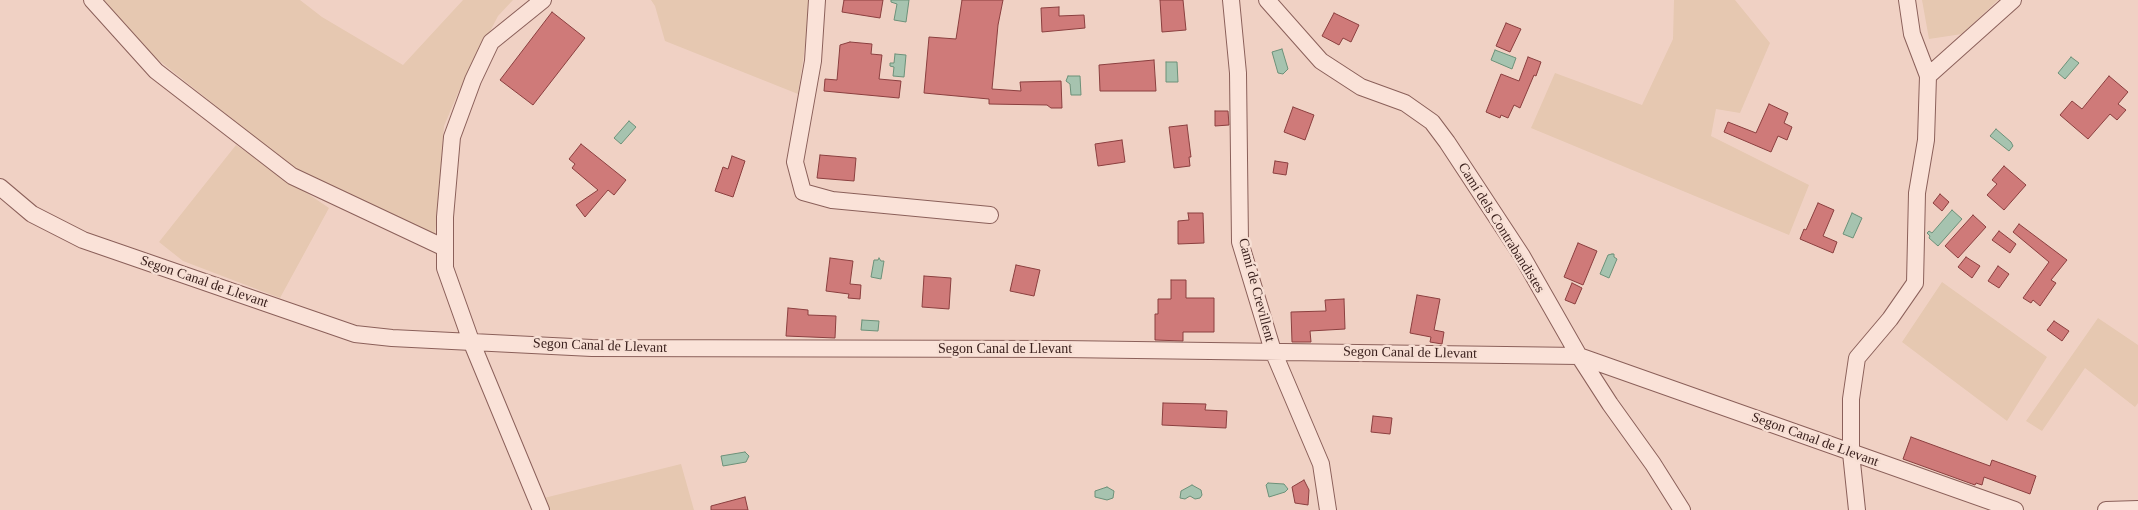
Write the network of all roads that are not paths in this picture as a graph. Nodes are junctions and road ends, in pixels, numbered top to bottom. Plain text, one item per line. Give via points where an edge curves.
1 (92, 0) edge
2 (543, 0) edge
3 (817, 0) edge
4 (1231, 0) edge
5 (1267, 0) edge
6 (1907, 0) edge
7 (2013, 0) edge
8 (1928, 76) junction
9 (0, 188) edge
10 (990, 215) dead end
11 (445, 248) junction
12 (471, 341) junction
13 (1273, 351) junction
14 (1579, 356) junction
15 (1851, 453) junction
16 (2138, 509) edge
17 (541, 510) edge
18 (1328, 510) edge
19 (1682, 510) edge
20 (1857, 510) edge
21 (2016, 510) edge
22 (2106, 510) edge

1 - 11 street via 156,71 292,176
2 - 11 street via 491,42 473,80 452,137
3 - 10 street via 813,61 795,162 803,192 832,200
4 - 13 street, Camí de Crevillent via 1238,73 1240,242
5 - 14 street, Camí dels Contrabandistes via 1321,61 1361,87 1405,103 1432,122 1522,256
6 - 8 street via 1912,34
7 - 8 street
8 - 15 street via 1926,140 1917,193 1915,283 1857,358 1851,399
9 - 12 street, Segon Canal de Llevant via 32,214 83,240 355,334
11 - 12 street via 445,268
12 - 13 street, Segon Canal de Llevant via 592,348
12 - 17 street
13 - 14 street, Segon Canal de Llevant
13 - 18 street, Camí de Crevillent via 1322,464
14 - 15 street, Segon Canal de Llevant
14 - 19 street, Camí dels Contrabandistes
15 - 20 street
15 - 21 street, Segon Canal de Llevant
16 - 22 street

